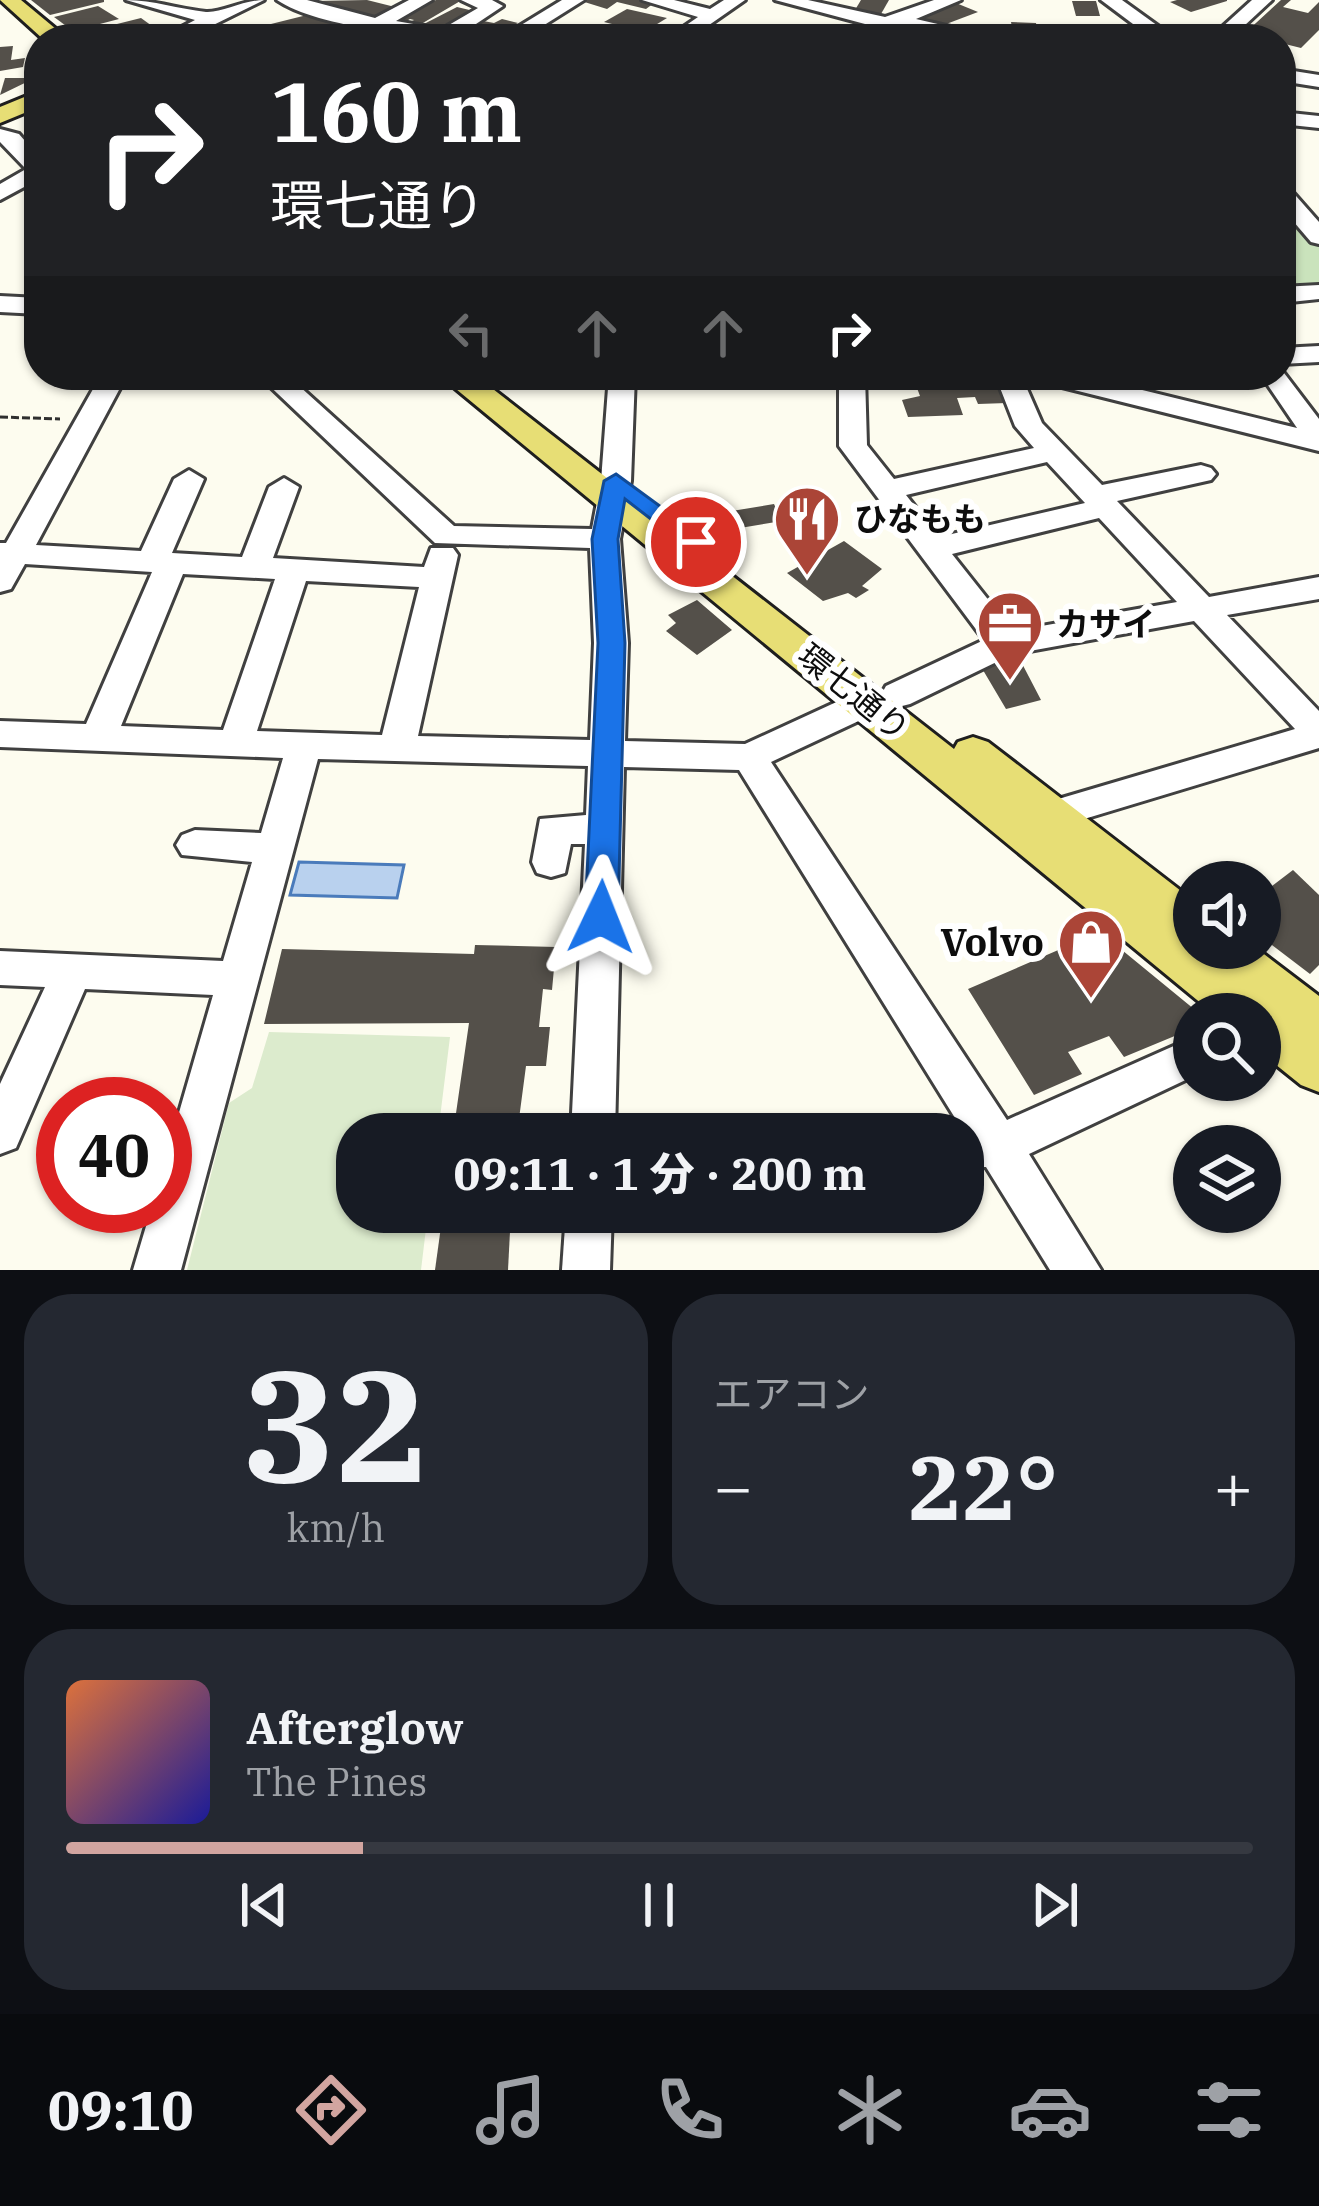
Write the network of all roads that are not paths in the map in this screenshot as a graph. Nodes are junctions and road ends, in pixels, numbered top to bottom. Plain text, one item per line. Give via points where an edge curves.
1 (8, 0) edge
2 (254, 0) edge
3 (286, 0) edge
4 (423, 0) edge
5 (470, 0) edge
6 (575, 0) edge
7 (651, 0) edge
8 (736, 0) edge
9 (784, 0) edge
10 (952, 0) edge
11 (1110, 0) edge
12 (1263, 0) edge
13 (146, 1) edge
14 (0, 11) edge
15 (713, 15) junction
16 (213, 19) junction
17 (886, 21) junction
18 (38, 24) edge
19 (202, 24) edge
20 (377, 24) joint
21 (464, 24) edge
22 (534, 24) edge
23 (699, 24) edge
24 (878, 24) edge
25 (904, 24) edge
26 (1144, 24) edge
27 (1237, 24) edge
28 (24, 31) edge
29 (2, 127) edge
30 (24, 153) edge
31 (1296, 210) edge
32 (1319, 237) edge
33 (105, 390) edge
34 (287, 390) edge
35 (473, 390) edge
36 (499, 390) edge
37 (621, 390) edge
38 (852, 390) edge
39 (1014, 390) edge
40 (1122, 390) edge
41 (1286, 390) edge
42 (1316, 429) edge
43 (1053, 452) junction
44 (1202, 474) dead end
45 (189, 479) dead end
46 (284, 487) dead end
47 (887, 490) junction
48 (1100, 501) junction
49 (611, 507) junction
50 (446, 536) junction
51 (932, 549) junction
52 (162, 562) junction
53 (5, 563) edge
54 (254, 567) junction
55 (294, 569) junction
56 (437, 578) junction
57 (1319, 588) edge
58 (1201, 610) junction
59 (1004, 644) junction
60 (883, 699) junction
61 (0, 734) edge
62 (1319, 734) edge
63 (98, 738) junction
64 (236, 742) junction
65 (304, 746) junction
66 (398, 748) junction
67 (608, 754) junction
68 (749, 757) junction
69 (1052, 815) junction
70 (604, 830) junction
71 (195, 845) dead end
72 (276, 848) junction
73 (550, 862) dead end
74 (1173, 910) edge
75 (0, 968) edge
76 (1239, 969) edge
77 (74, 971) junction
78 (241, 979) junction
79 (1251, 993) edge
80 (1260, 993) edge
81 (1281, 1017) edge
82 (1173, 1065) edge
83 (1319, 1070) edge
84 (594, 1113) edge
85 (961, 1113) edge
86 (0, 1133) edge
87 (984, 1145) edge
88 (984, 1150) edge
89 (588, 1233) edge
90 (157, 1270) edge
91 (586, 1270) edge
92 (1077, 1270) edge

1 - 18 main road
2 - 16 street
3 - 20 street
4 - 20 street
5 - 21 street via 494,6
6 - 22 street
7 - 15 street
8 - 15 street
9 - 17 street
10 - 17 street
11 - 26 street
12 - 27 street
13 - 16 street
14 - 28 main road
15 - 23 street
16 - 19 street
17 - 24 street
17 - 25 street
29 - 30 street
31 - 32 street
33 - 53 street
34 - 50 street
35 - 49 main road, 環七通り
36 - 49 main road, 環七通り
37 - 49 street
38 - 47 street via 854,446
39 - 43 street via 1029,426
40 - 42 street
41 - 42 street
43 - 47 street
43 - 48 street
44 - 48 street
45 - 52 street
46 - 54 street
47 - 51 street
48 - 51 street
48 - 58 street
49 - 50 street
49 - 60 main road, 環七通り
49 - 67 street
50 - 56 street
51 - 59 street
52 - 53 street
52 - 54 street
52 - 63 street
54 - 55 street
55 - 56 street
55 - 64 street
56 - 66 street
57 - 58 street
58 - 59 street
58 - 62 street
59 - 60 street
60 - 68 street
60 - 69 main road, 環七通り
60 - 79 main road, 環七通り
61 - 63 street
62 - 69 street
63 - 64 street
64 - 65 street
65 - 66 street
65 - 72 street
66 - 67 street
67 - 68 street
67 - 70 street
68 - 85 street
69 - 74 main road, 環七通り
70 - 73 street via 553,829
70 - 84 street
71 - 72 street
72 - 78 street
75 - 77 street
76 - 80 main road, 環七通り
77 - 78 street
77 - 86 street
78 - 90 street
81 - 83 main road, 環七通り
82 - 87 street
88 - 92 street
89 - 91 street

